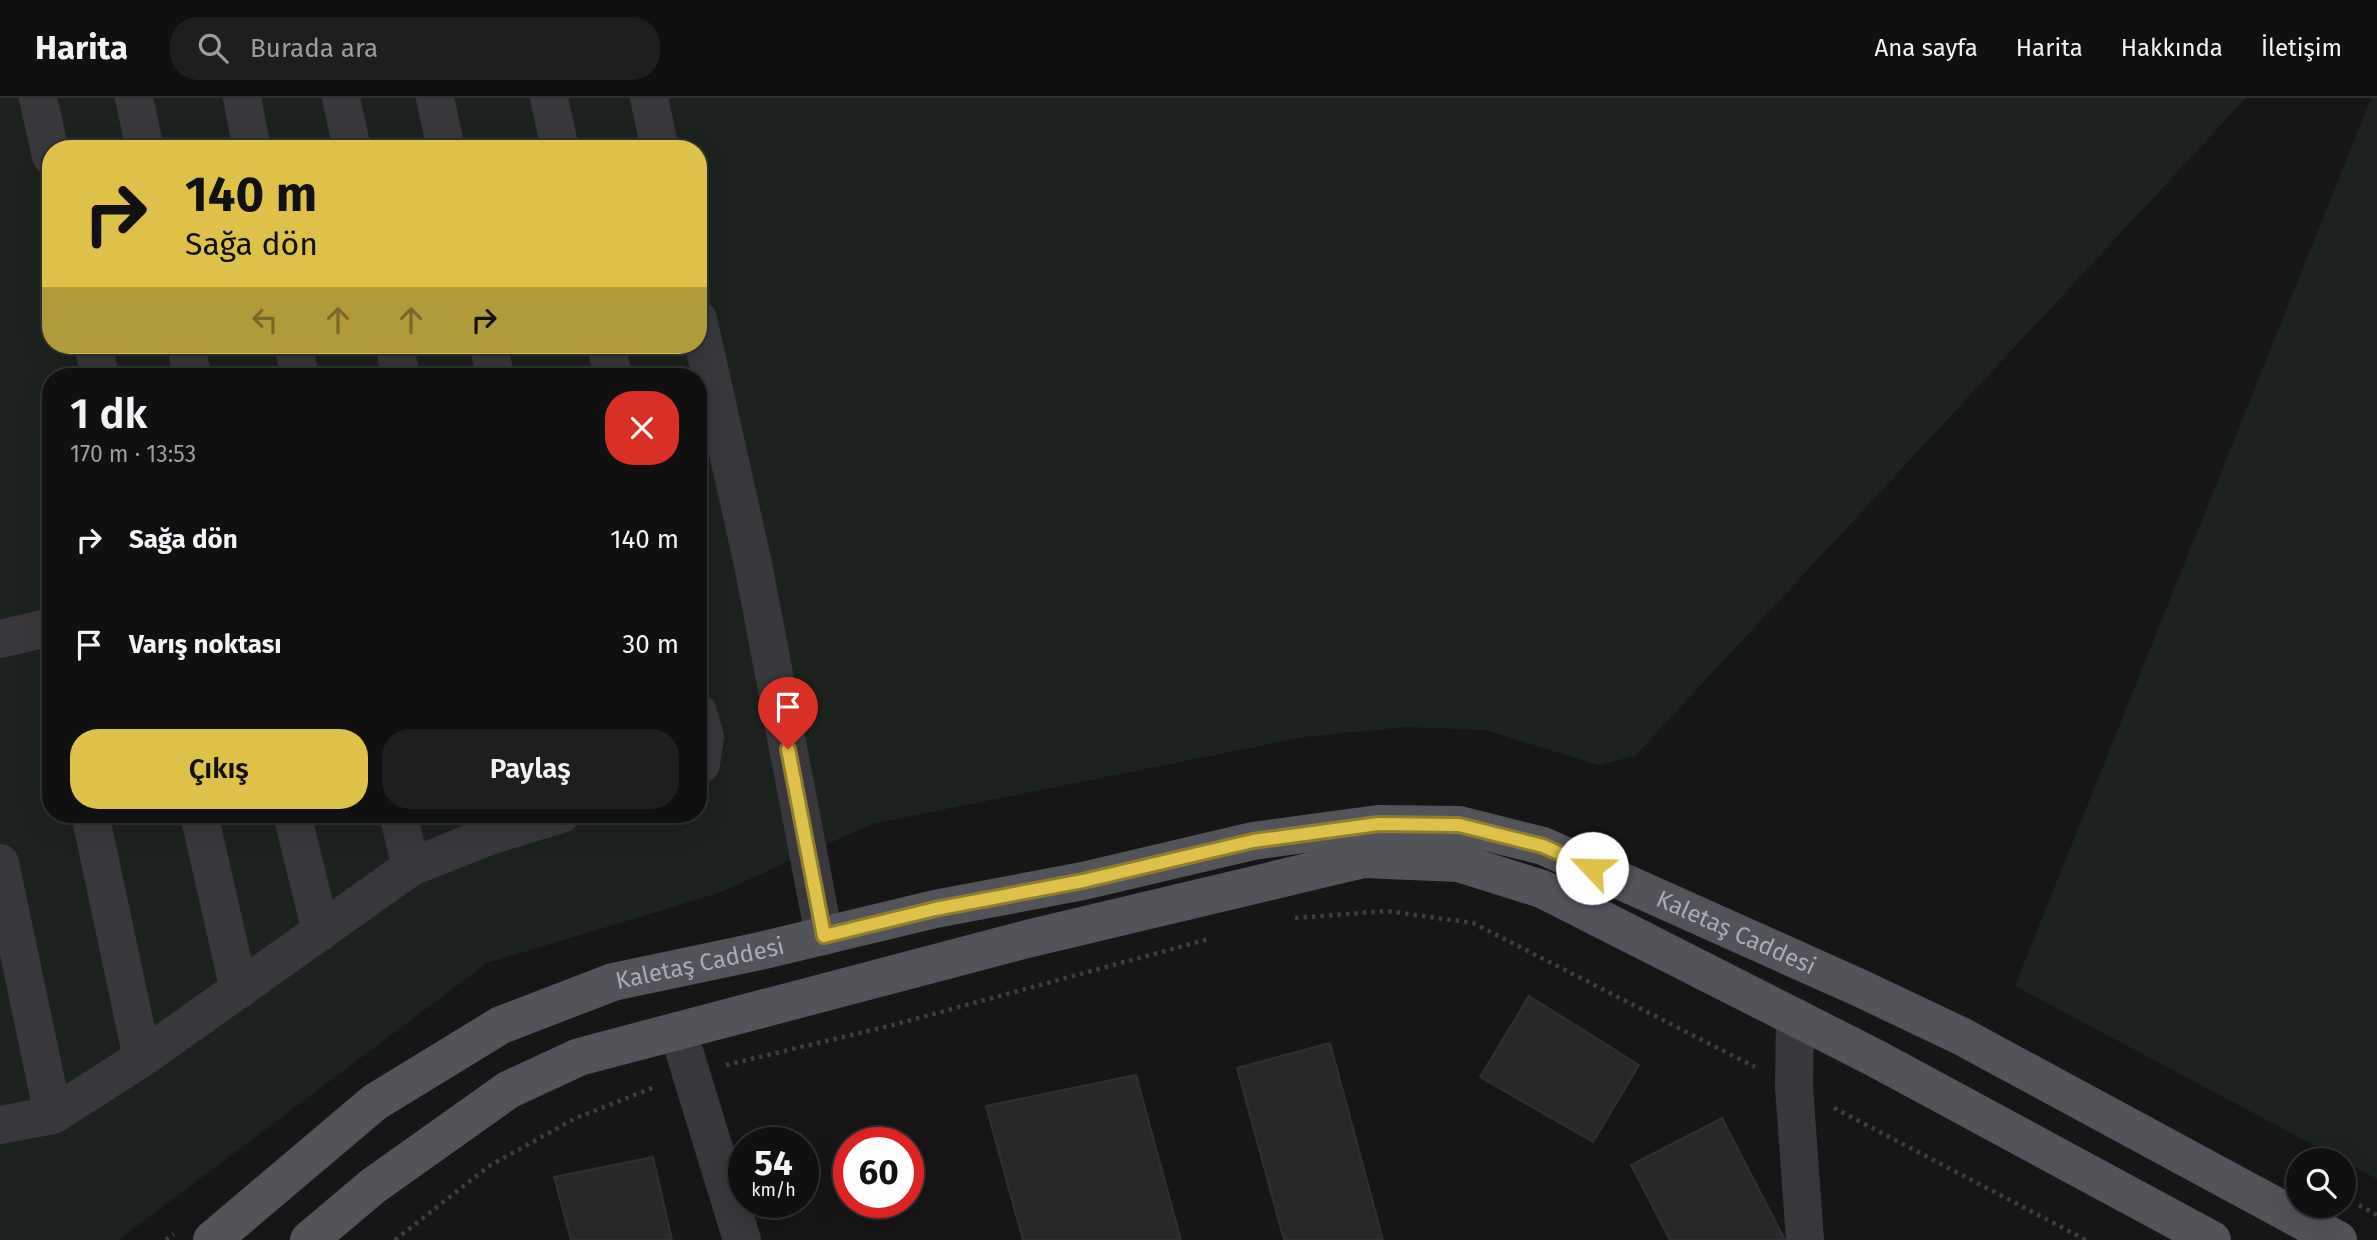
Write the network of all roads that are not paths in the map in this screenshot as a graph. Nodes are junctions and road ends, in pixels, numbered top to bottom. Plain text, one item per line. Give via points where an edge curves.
1 (38, 98) edge
2 (134, 98) edge
3 (242, 98) edge
4 (341, 98) edge
5 (435, 98) edge
6 (549, 98) edge
7 (649, 98) edge
8 (47, 140) edge
9 (143, 140) edge
10 (250, 140) edge
11 (350, 140) edge
12 (444, 140) edge
13 (558, 140) edge
14 (658, 140) edge
15 (706, 354) edge
16 (42, 629) edge
17 (0, 639) edge
18 (92, 823) edge
19 (201, 823) edge
20 (294, 823) edge
21 (400, 823) edge
22 (500, 823) edge
23 (0, 863) edge
24 (411, 867) junction
25 (321, 932) junction
26 (824, 936) junction
27 (239, 990) junction
28 (1795, 1017) junction
29 (678, 1031) junction
30 (142, 1058) junction
31 (53, 1115) junction
32 (0, 1125) edge
33 (194, 1236) edge
34 (309, 1240) edge
35 (742, 1240) edge
36 (1805, 1240) edge
37 (2211, 1240) edge
38 (2338, 1240) edge

1 - 8 street
2 - 9 street
3 - 10 street
4 - 11 street
5 - 12 street
6 - 13 street
7 - 14 street
15 - 26 street via 753,564
16 - 17 street
18 - 30 street
19 - 27 street
20 - 25 street
21 - 24 street
22 - 24 street
23 - 31 street
24 - 25 street
25 - 27 street
26 - 33 main road, Kaletaş Caddesi via 613,982 500,1025 375,1102
26 - 38 main road, Kaletaş Caddesi via 1253,841 1378,824 1459,825 1543,846 1912,1013
27 - 30 street
28 - 29 main road, Kaletaş Caddesi via 1542,889 1459,863 1363,859 1027,939
28 - 36 street via 1794,1087
28 - 37 main road, Kaletaş Caddesi
29 - 34 main road, Kaletaş Caddesi via 579,1057 508,1090 373,1186
29 - 35 street
30 - 31 street
31 - 32 street

